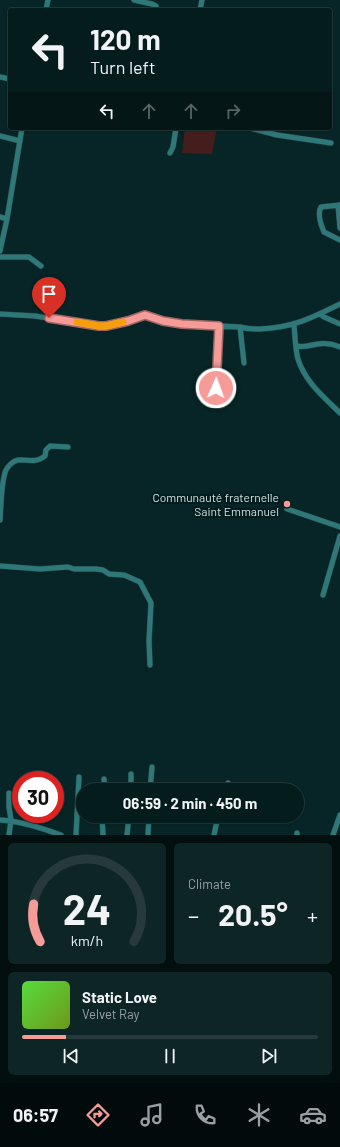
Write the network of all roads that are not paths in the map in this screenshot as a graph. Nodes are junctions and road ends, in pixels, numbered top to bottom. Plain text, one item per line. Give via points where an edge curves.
1 (134, 0) edge
2 (156, 8) edge
3 (22, 130) edge
4 (176, 130) edge
5 (258, 130) edge
6 (0, 136) edge
7 (20, 141) junction
8 (331, 143) dead end
9 (170, 153) dead end
10 (339, 205) edge
11 (0, 217) edge
12 (7, 219) junction
13 (340, 228) edge
14 (340, 240) edge
15 (0, 251) edge
16 (0, 257) edge
17 (41, 266) dead end
18 (340, 304) edge
19 (0, 314) edge
20 (320, 314) junction
21 (294, 324) junction
22 (340, 324) edge
23 (219, 326) junction
24 (240, 327) junction
25 (296, 346) junction
26 (340, 347) edge
27 (244, 364) dead end
28 (216, 388) dead end
29 (340, 414) edge
30 (68, 447) dead end
31 (1, 490) edge
32 (287, 509) dead end
33 (0, 520) edge
34 (340, 527) edge
35 (340, 536) edge
36 (0, 566) edge
37 (323, 595) dead end
38 (150, 666) dead end
39 (152, 767) dead end
40 (131, 774) dead end
41 (79, 777) dead end
42 (104, 779) dead end
43 (104, 783) edge
44 (131, 783) edge
45 (151, 783) edge
46 (9, 793) dead end
47 (340, 814) edge
48 (0, 820) edge
49 (11, 820) junction
50 (102, 823) edge
51 (128, 823) edge
52 (149, 823) edge
53 (217, 823) edge
54 (9, 835) edge
55 (61, 835) edge
56 (76, 835) edge
57 (102, 835) edge
58 (127, 835) edge
59 (148, 835) edge
60 (214, 835) edge
61 (333, 835) edge

1 - 2 street via 152,4
3 - 7 street
4 - 9 street
5 - 8 street
6 - 7 street
7 - 12 street
10 - 13 street
10 - 14 street via 321,207 319,210 324,232
11 - 12 street
12 - 15 street
16 - 17 street via 30,257
18 - 20 street
19 - 23 street via 35,316 99,326 145,315 182,324
20 - 21 street
20 - 22 street
21 - 24 street via 269,328
21 - 25 street
23 - 24 street
23 - 28 street
24 - 27 street
25 - 26 street via 326,343
25 - 29 street via 298,359 306,377
30 - 31 street via 50,446 42,459 12,462 6,470
31 - 33 street
32 - 34 street
35 - 37 street
36 - 38 street via 96,569 124,575 140,582 151,603
39 - 45 street
40 - 44 street
41 - 56 street
42 - 43 street
46 - 49 street
47 - 61 street
48 - 49 street
49 - 54 street
49 - 55 street
50 - 57 street
51 - 58 street
52 - 59 street
53 - 60 street

